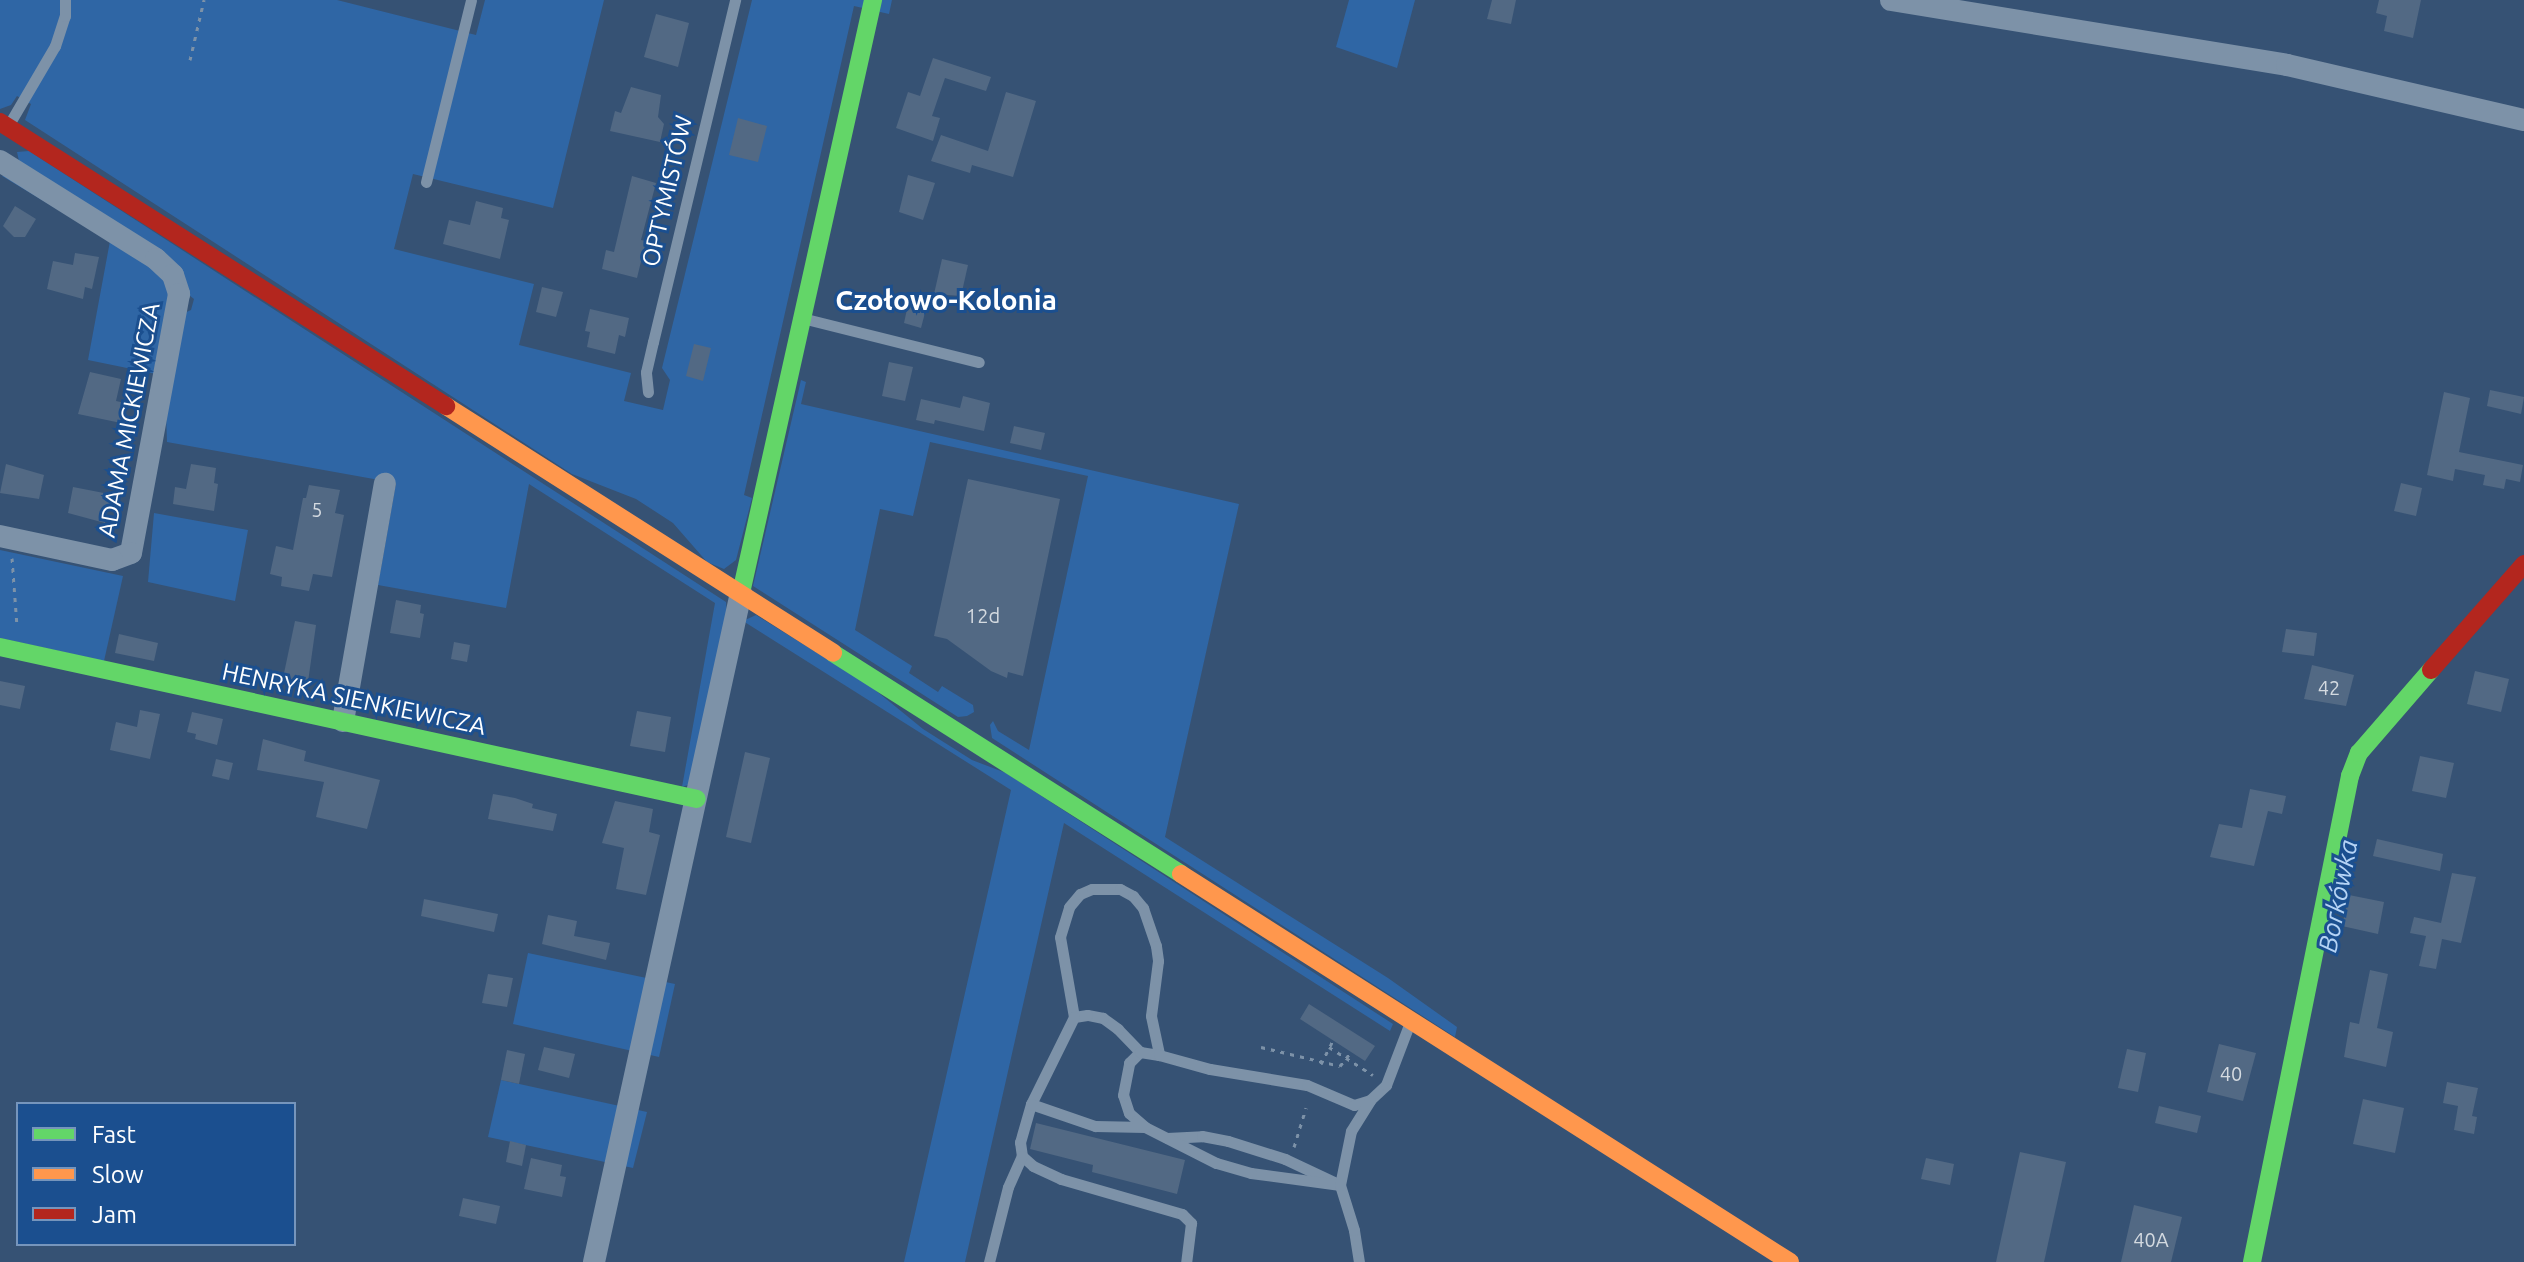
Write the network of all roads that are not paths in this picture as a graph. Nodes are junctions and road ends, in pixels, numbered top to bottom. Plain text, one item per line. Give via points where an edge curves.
1 (65, 0) edge
2 (471, 0) edge
3 (735, 0) edge
4 (873, 0) edge
5 (1891, 0) edge
6 (2524, 120) edge
7 (3, 132) edge
8 (0, 161) edge
9 (426, 182) dead end
10 (801, 318) junction
11 (979, 362) dead end
12 (648, 392) dead end
13 (385, 484) dead end
14 (5, 538) edge
15 (2524, 564) edge
16 (741, 593) junction
17 (0, 647) edge
18 (343, 721) junction
19 (697, 799) junction
20 (1074, 1017) junction
21 (1411, 1020) junction
22 (1140, 1052) junction
23 (1159, 1055) junction
24 (1370, 1100) junction
25 (1031, 1104) junction
26 (1145, 1127) junction
27 (1167, 1138) junction
28 (1022, 1156) junction
29 (1340, 1185) junction
30 (594, 1262) edge
31 (989, 1262) edge
32 (1186, 1262) edge
33 (1359, 1262) edge
34 (1790, 1262) edge
35 (2252, 1262) edge

1 - 7 lane via 55,46
2 - 9 lane
3 - 12 lane, OPTYMISTÓW via 646,372
4 - 10 main road
5 - 6 street via 2287,65
7 - 16 main road
8 - 14 street, ADAMA MICKIEWICZA via 156,259 173,275 179,294 131,553 112,560
10 - 11 lane
10 - 16 main road
13 - 18 street
15 - 35 main road via 2372,736 2354,764
16 - 19 street
16 - 21 main road
17 - 18 main road, HENRYKA SIENKIEWICZA
18 - 19 main road, HENRYKA SIENKIEWICZA
19 - 30 street
20 - 22 lane via 1103,1018
20 - 23 lane via 1060,937 1069,907 1092,889 1120,889 1143,908 1156,946 1151,1032
20 - 25 lane
21 - 24 lane via 1386,1085
21 - 34 main road
22 - 23 lane
22 - 26 lane via 1129,1063 1123,1095 1129,1113
23 - 24 lane via 1307,1085 1354,1105
24 - 29 lane via 1351,1131
25 - 26 lane via 1095,1126
25 - 28 lane via 1020,1142
26 - 27 lane
27 - 29 lane via 1216,1163 1251,1173
27 - 29 lane via 1202,1136 1289,1161
28 - 31 lane via 1008,1187
28 - 32 lane via 1061,1179 1182,1214 1191,1223
29 - 33 lane

